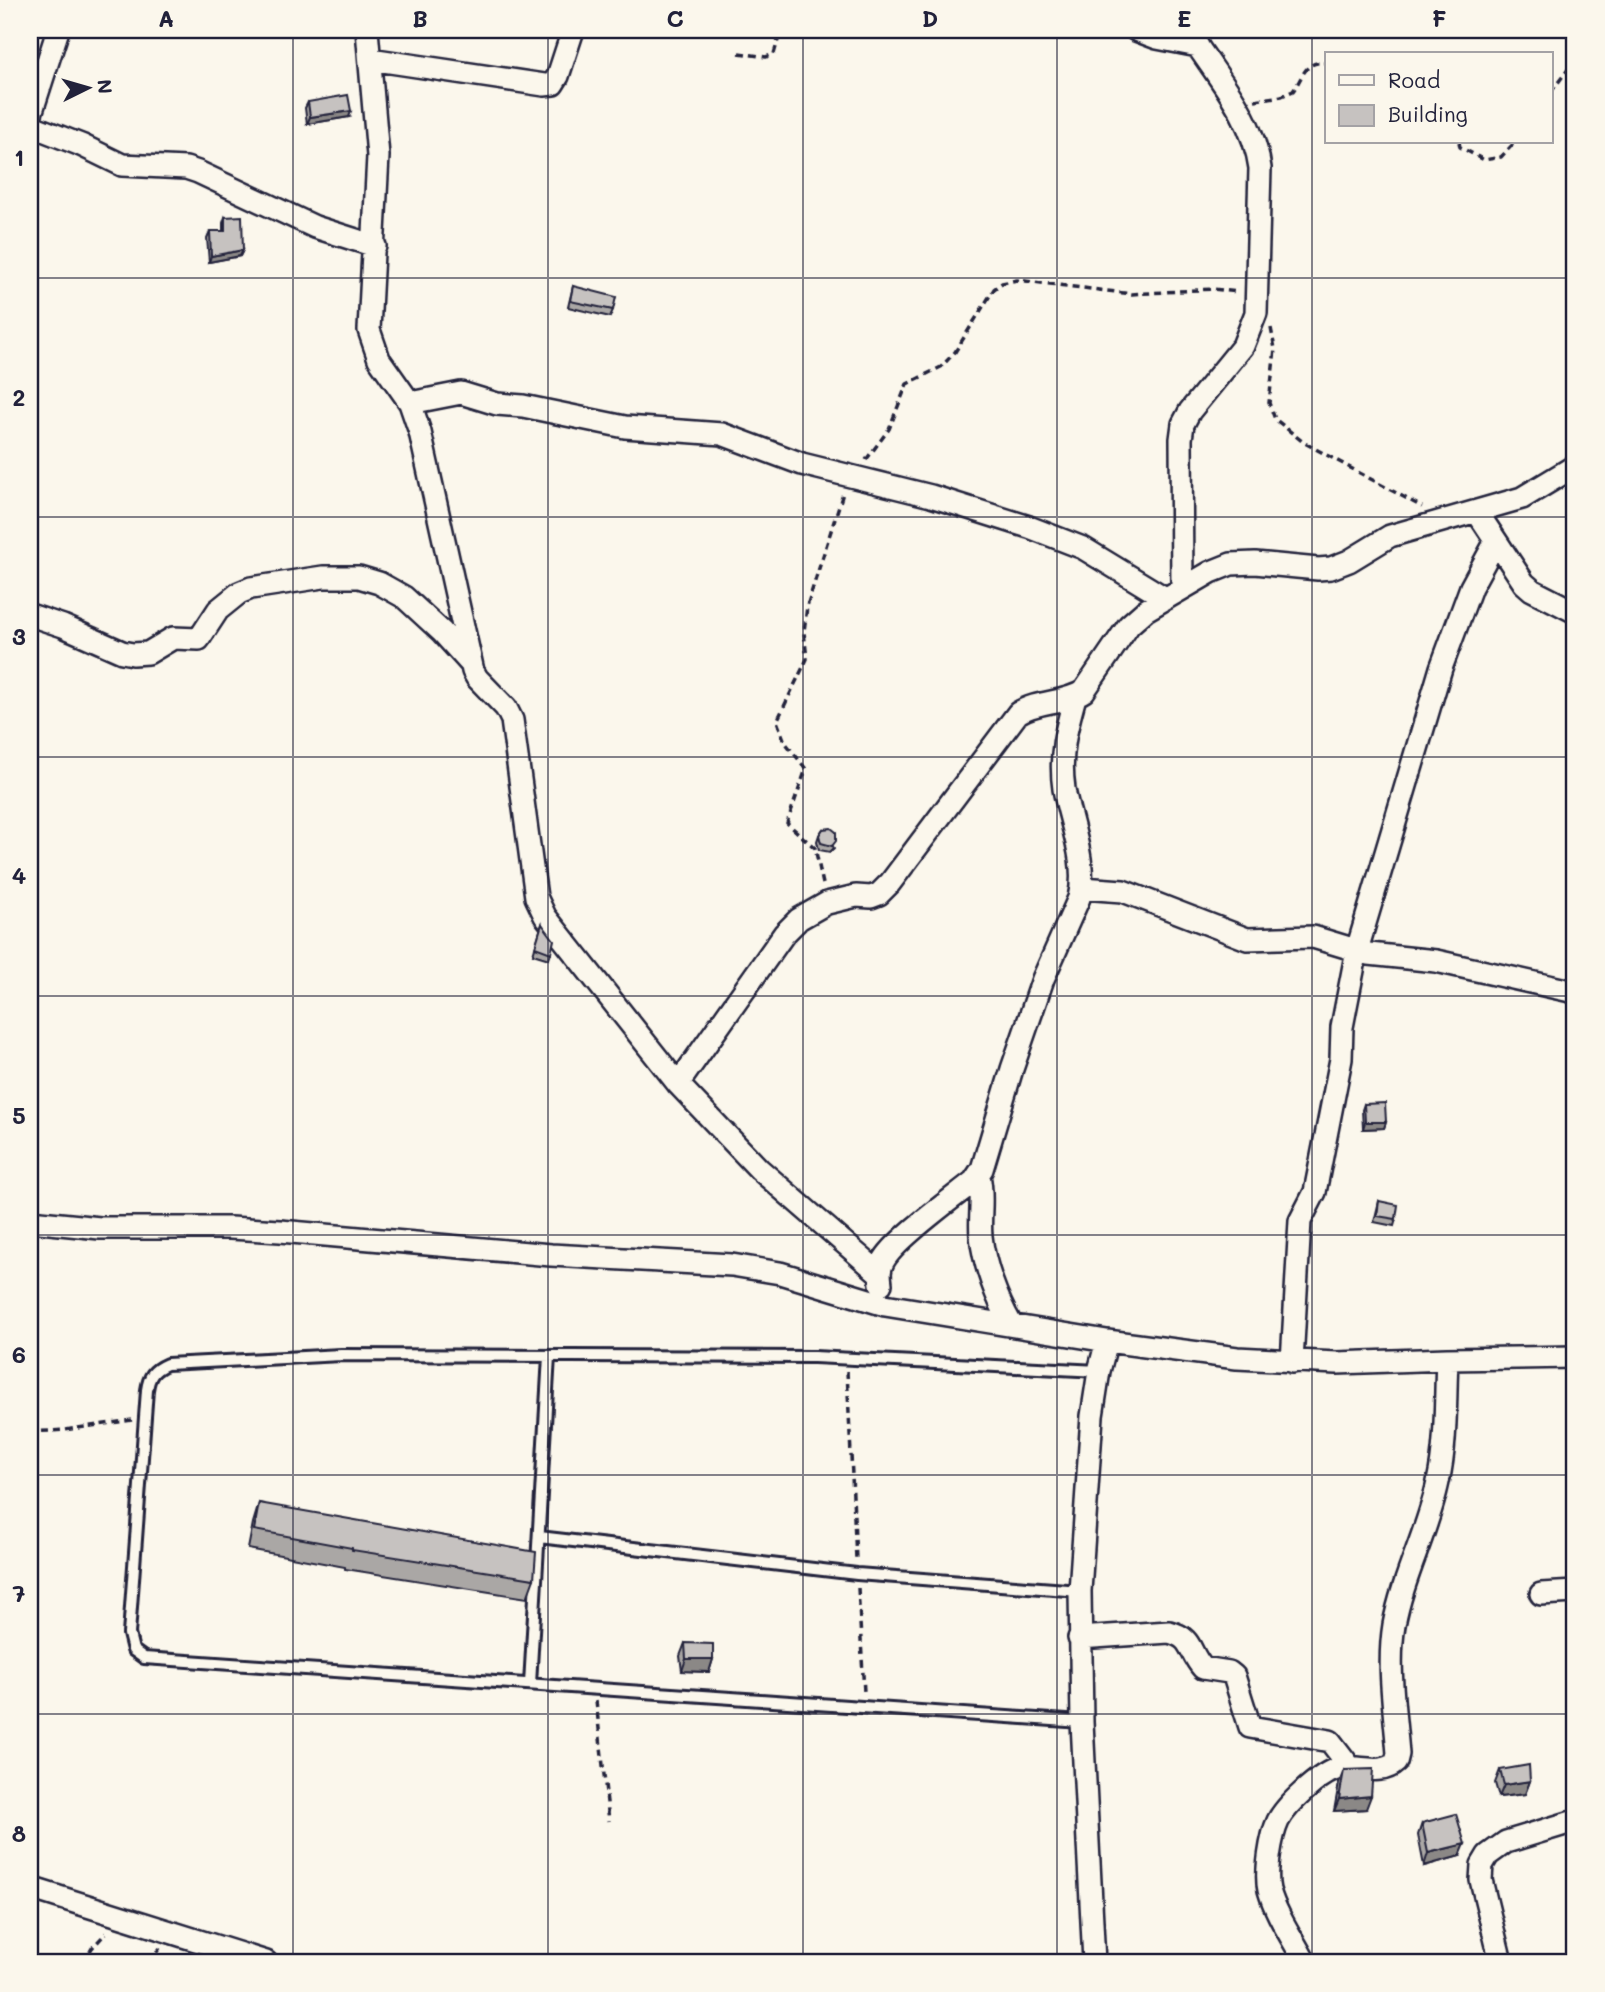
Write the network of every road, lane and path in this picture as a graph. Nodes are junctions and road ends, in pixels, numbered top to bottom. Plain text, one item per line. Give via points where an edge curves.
1 (58, 30) edge
2 (367, 30) edge
3 (573, 30) edge
4 (781, 30) edge
5 (1136, 30) edge
6 (1192, 38) edge
7 (739, 53) dead end
8 (370, 59) junction
9 (1575, 60) edge
10 (1325, 63) edge
11 (1552, 91) edge
12 (1236, 102) junction
13 (30, 117) edge
14 (30, 125) edge
15 (1459, 144) edge
16 (1513, 144) edge
17 (375, 246) junction
18 (1258, 299) junction
19 (410, 403) junction
20 (1575, 466) edge
21 (851, 475) junction
22 (1477, 512) junction
23 (1447, 518) junction
24 (1496, 541) junction
25 (1173, 593) junction
26 (1575, 612) edge
27 (30, 615) edge
28 (470, 663) junction
29 (1075, 697) junction
30 (1082, 888) junction
31 (827, 903) junction
32 (1357, 950) junction
33 (1575, 992) edge
34 (678, 1084) junction
35 (979, 1176) junction
36 (30, 1221) edge
37 (879, 1273) junction
38 (885, 1305) junction
39 (1011, 1324) junction
40 (1107, 1341) junction
41 (549, 1356) junction
42 (1575, 1357) edge
43 (846, 1359) junction
44 (1447, 1359) junction
45 (1292, 1362) junction
46 (1099, 1371) junction
47 (145, 1418) junction
48 (30, 1432) edge
49 (539, 1537) junction
50 (857, 1574) junction
51 (1080, 1591) junction
52 (1575, 1592) edge
53 (1541, 1594) dead end
54 (1079, 1638) junction
55 (530, 1684) junction
56 (594, 1689) junction
57 (865, 1707) junction
58 (1082, 1722) junction
59 (1350, 1767) junction
60 (609, 1821) dead end
61 (1575, 1821) edge
62 (30, 1888) edge
63 (122, 1917) junction
64 (84, 1962) edge
65 (266, 1962) edge
66 (1094, 1962) edge
67 (1305, 1962) edge
68 (1501, 1962) edge

1 - 13 street
2 - 8 street
3 - 8 street via 553,84
4 - 7 path via 774,54
5 - 6 street via 1157,38
6 - 12 street
8 - 17 street via 378,156
9 - 11 path
10 - 12 path via 1309,65 1293,91 1282,96
12 - 18 street via 1251,128 1260,168
14 - 17 street via 122,165 198,172 315,227
15 - 16 path via 1484,160 1501,157
17 - 19 street via 369,330 379,359
18 - 21 path via 1213,289 1132,294 1017,280 1002,283 941,367 907,384 890,429
18 - 23 path via 1273,341 1269,402 1275,419 1303,442
18 - 25 street via 1243,346 1183,424
19 - 21 street via 461,393 625,427 711,432 802,464
19 - 28 street
20 - 22 street via 1522,498
21 - 25 street via 989,512 1083,548
21 - 31 path via 807,606 807,659 777,721 806,769 787,823 815,848
22 - 23 street
22 - 24 street
23 - 25 street via 1390,536 1331,568 1231,564
24 - 26 street via 1524,583
24 - 32 street via 1471,587 1446,655
25 - 29 street via 1129,625 1084,691
27 - 28 street via 122,652 143,654 173,638 199,639 218,610 251,588 323,577 359,577 404,597
28 - 34 street via 477,678 510,713 540,906
29 - 30 street via 1062,763
29 - 31 street via 1018,713 879,894
30 - 32 street via 1123,891 1247,939 1313,937
30 - 35 street via 1043,979
31 - 34 street via 784,934
32 - 33 street via 1436,961
32 - 45 street via 1315,1192 1300,1221
34 - 37 street via 759,1168
35 - 37 street via 892,1250
35 - 39 street via 983,1247
36 - 38 street via 100,1228 280,1231 551,1255 732,1265 780,1273
37 - 38 street
38 - 39 street
39 - 40 street
40 - 45 street
40 - 46 street
41 - 43 lane
41 - 47 lane via 341,1355 167,1364 149,1378
41 - 49 lane
42 - 44 street
43 - 46 lane
43 - 50 path
44 - 45 street
44 - 59 street via 1439,1480 1394,1628 1398,1754 1387,1768
46 - 51 street
47 - 48 path
47 - 55 lane via 129,1634 138,1655
49 - 50 lane
49 - 55 lane
50 - 51 lane
50 - 57 path
51 - 54 street
52 - 53 street
54 - 58 street
54 - 59 street via 1168,1632 1185,1638 1203,1668 1234,1676 1250,1727 1330,1741
55 - 56 lane
56 - 57 lane
56 - 60 path
57 - 58 lane
58 - 66 street
59 - 67 street via 1334,1770 1311,1785 1283,1814 1274,1837 1268,1887
61 - 68 street via 1506,1842 1482,1865 1481,1880
62 - 63 street
63 - 64 path
63 - 65 street

